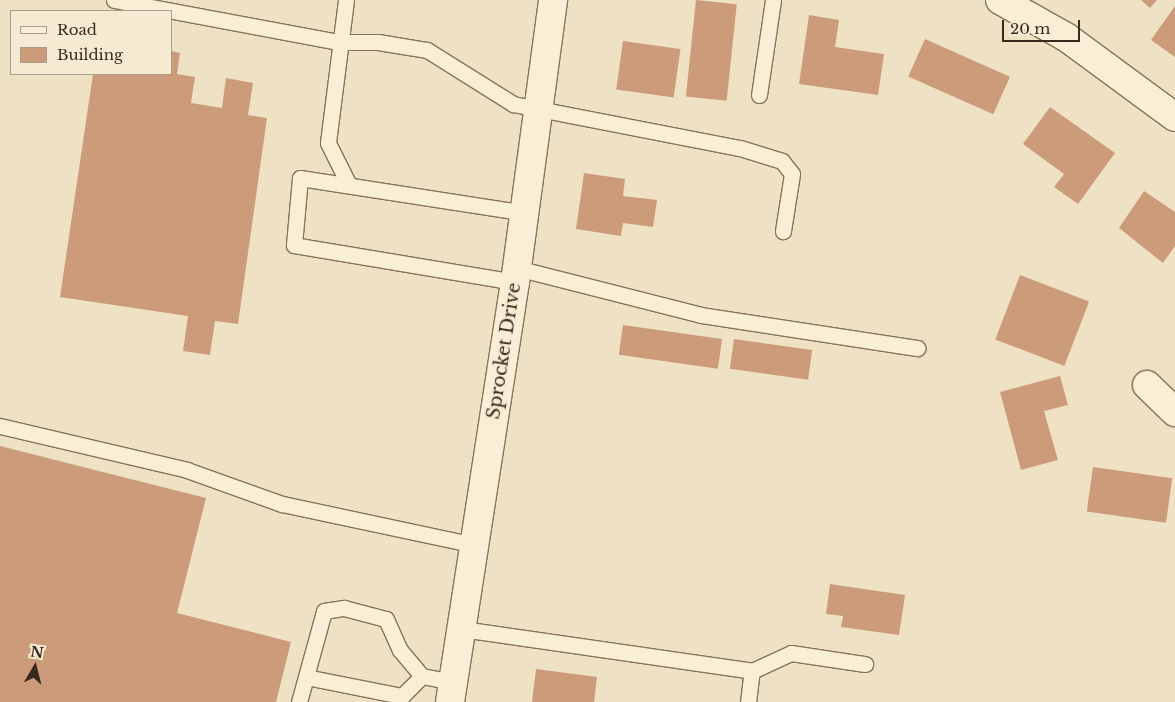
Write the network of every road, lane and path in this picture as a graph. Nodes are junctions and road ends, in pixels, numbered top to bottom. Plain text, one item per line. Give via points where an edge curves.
1 (114, 0) edge
2 (346, 0) edge
3 (554, 0) edge
4 (773, 0) edge
5 (1000, 0) edge
6 (137, 2) edge
7 (339, 42) junction
8 (758, 96) dead end
9 (539, 110) junction
10 (1175, 117) edge
11 (350, 186) junction
12 (524, 213) junction
13 (783, 231) dead end
14 (516, 275) junction
15 (918, 348) dead end
16 (1147, 385) dead end
17 (1175, 412) edge
18 (0, 426) edge
19 (474, 545) junction
20 (462, 629) junction
21 (865, 664) dead end
22 (752, 670) junction
23 (422, 676) junction
24 (306, 677) junction
25 (452, 692) edge
26 (299, 702) edge
27 (748, 702) edge

1 - 6 lane
2 - 7 lane
3 - 9 street, Sprocket Drive
4 - 8 lane
5 - 10 street via 1066,37
6 - 7 lane
7 - 9 lane via 378,42 427,50 513,104
7 - 11 lane via 328,143
9 - 12 street, Sprocket Drive
9 - 13 lane via 740,148 782,161 792,174
11 - 12 lane
11 - 14 lane via 300,178 294,245
12 - 14 street, Sprocket Drive
14 - 15 lane via 700,315
14 - 19 street, Sprocket Drive
16 - 17 street
18 - 19 lane via 187,470 282,504
19 - 20 street, Sprocket Drive
20 - 22 lane
20 - 25 street, Sprocket Drive
21 - 22 lane via 790,653
22 - 27 lane
23 - 24 lane via 402,696
23 - 24 lane via 400,650 386,619 344,608 324,611
23 - 25 lane
24 - 26 lane

